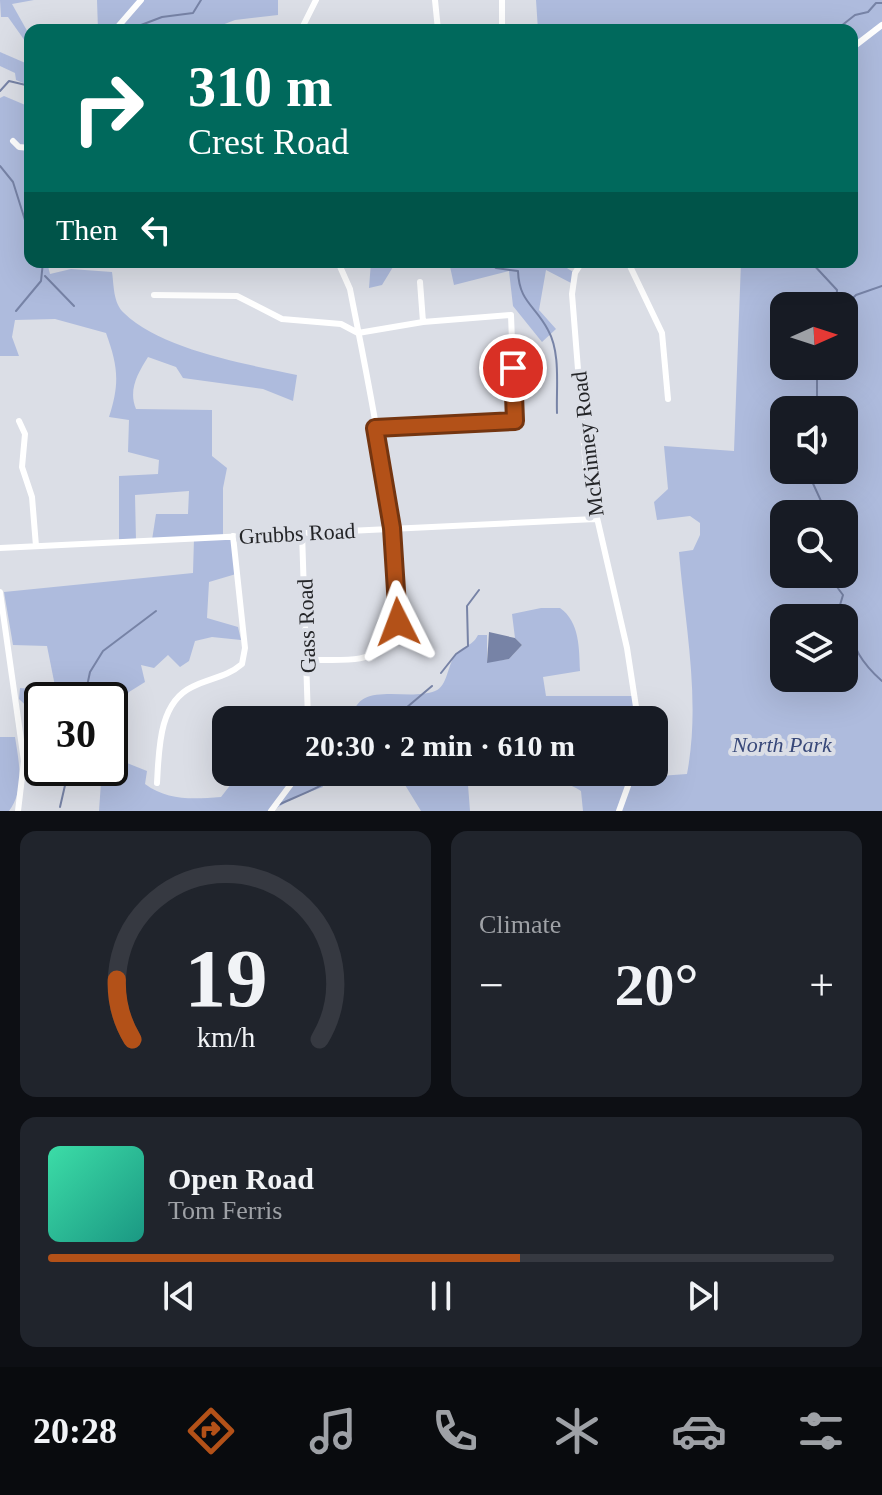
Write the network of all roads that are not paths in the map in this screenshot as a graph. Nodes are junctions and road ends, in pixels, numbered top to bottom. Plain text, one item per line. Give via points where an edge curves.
1 (141, 0) edge
2 (316, 0) edge
3 (435, 0) edge
4 (502, 0) edge
5 (120, 24) edge
6 (304, 24) edge
7 (437, 24) edge
8 (502, 24) edge
9 (882, 25) edge
10 (858, 43) edge
11 (13, 141) dead end
12 (24, 147) edge
13 (341, 268) edge
14 (578, 268) edge
15 (631, 268) edge
16 (420, 282) dead end
17 (154, 295) dead end
18 (423, 322) junction
19 (358, 333) junction
20 (668, 399) dead end
21 (19, 421) dead end
22 (375, 428) junction
23 (595, 519) junction
24 (392, 528) junction
25 (302, 532) junction
26 (233, 536) junction
27 (36, 546) junction
28 (0, 548) edge
29 (0, 592) edge
30 (308, 660) junction
31 (308, 706) edge
32 (636, 706) edge
33 (157, 783) dead end
34 (290, 786) edge
35 (628, 786) edge
36 (18, 811) edge
37 (271, 811) edge
38 (619, 811) edge

1 - 5 street
2 - 6 street
3 - 7 street
4 - 8 street
9 - 10 street
11 - 12 street
13 - 19 street
14 - 23 street, McKinney Road via 572,294
15 - 20 street via 662,333
16 - 18 street
17 - 19 street via 237,296 282,319 341,324
18 - 19 street
18 - 22 street via 511,315 515,421
19 - 22 street
21 - 27 street via 25,434 22,470 31,494
22 - 24 street
23 - 24 street, Grubbs Road
23 - 32 street, McKinney Road via 619,610
24 - 25 street, Grubbs Road
24 - 30 street via 398,622 391,642 364,659
25 - 26 street, Grubbs Road
25 - 30 street, Gass Road
26 - 27 street, Grubbs Road
26 - 33 street via 245,648 242,664 231,674 189,688 172,706 162,731
27 - 28 street, Grubbs Road
29 - 36 street via 24,761
30 - 31 street, Gass Road
34 - 37 street
35 - 38 street

